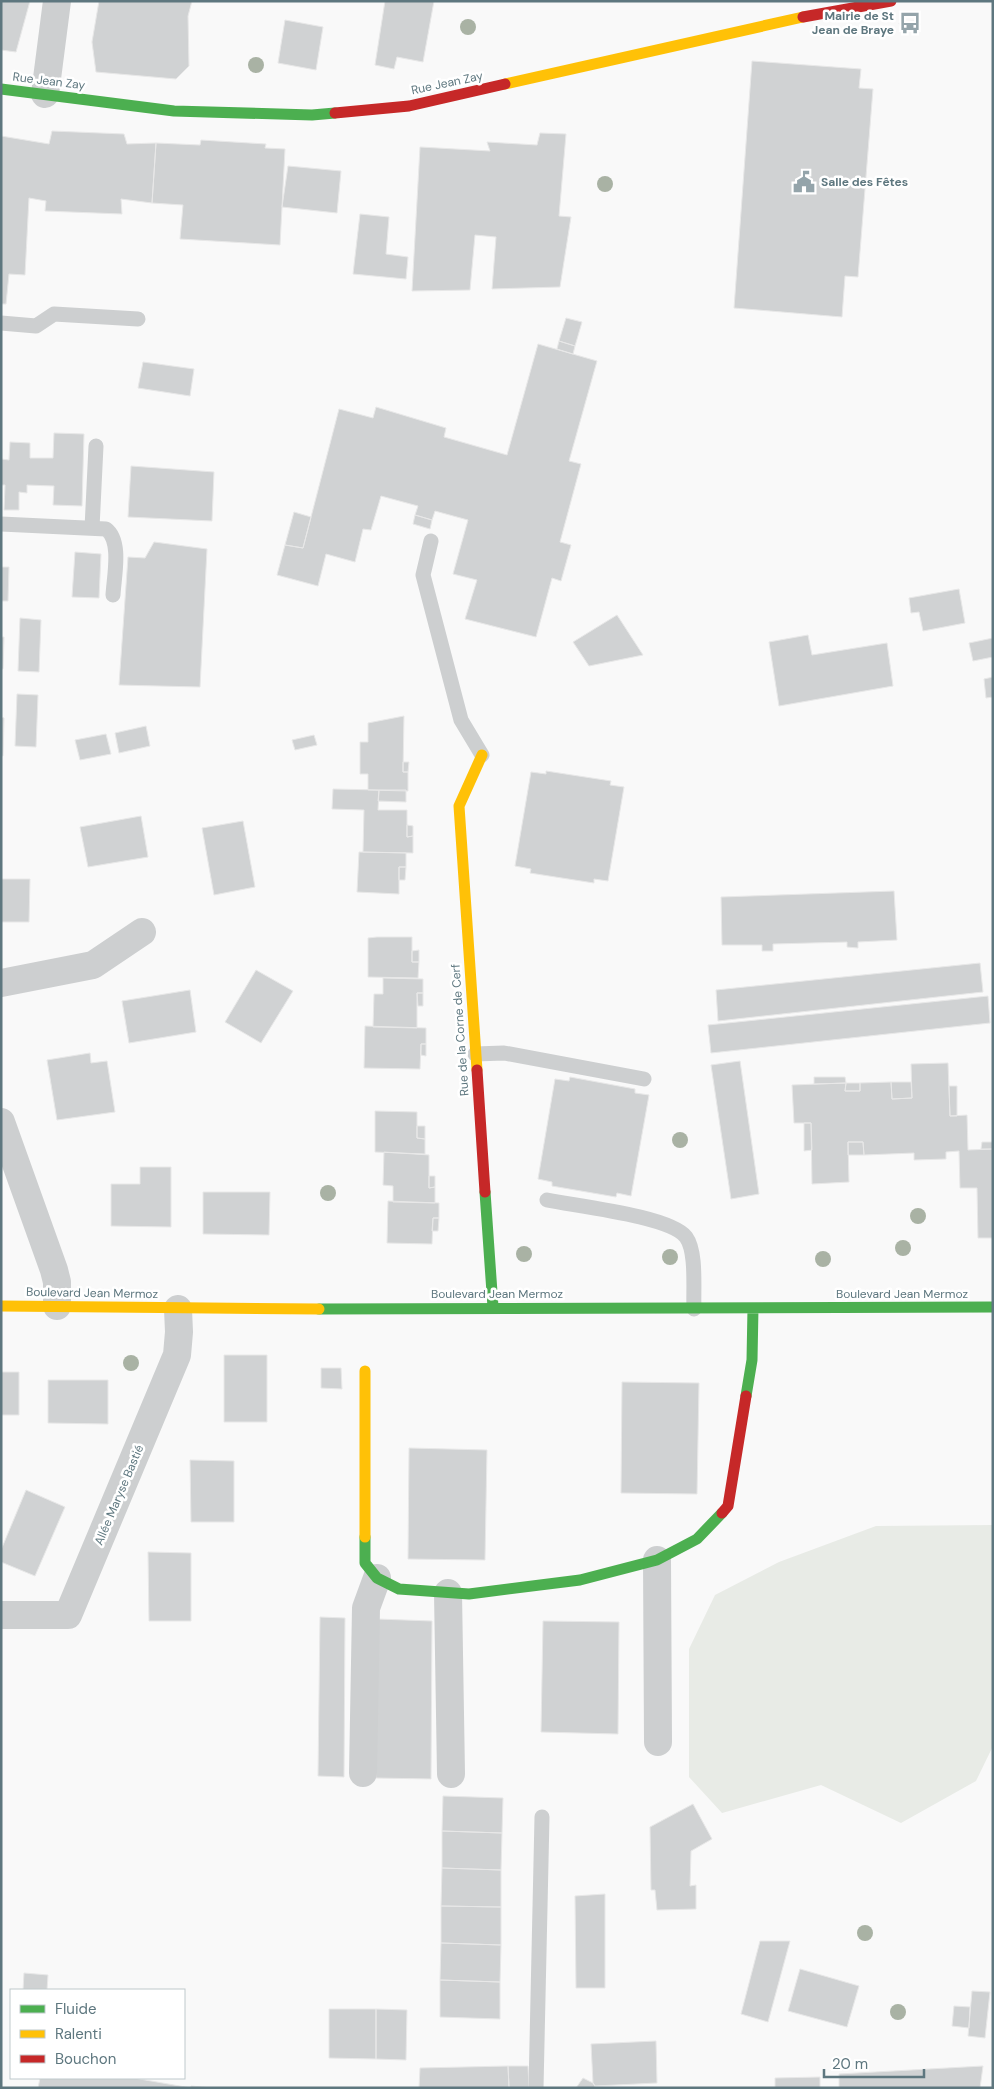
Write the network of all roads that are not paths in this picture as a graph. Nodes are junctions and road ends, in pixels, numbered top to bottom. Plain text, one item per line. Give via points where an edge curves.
1 (57, 1) edge
2 (891, 1) edge
3 (1, 89) edge
4 (45, 94) junction
5 (138, 319) dead end
6 (1, 323) edge
7 (96, 446) dead end
8 (1, 524) edge
9 (92, 528) junction
10 (431, 541) dead end
11 (113, 595) dead end
12 (482, 755) joint
13 (142, 932) dead end
14 (1, 983) edge
15 (475, 1054) junction
16 (644, 1079) dead end
17 (1, 1122) edge
18 (547, 1200) dead end
19 (1, 1306) edge
20 (57, 1306) junction
21 (493, 1307) junction
22 (993, 1307) edge
23 (694, 1308) junction
24 (753, 1308) junction
25 (178, 1309) junction
26 (365, 1371) dead end
27 (657, 1560) junction
28 (377, 1578) junction
29 (448, 1593) junction
30 (1, 1615) edge
31 (658, 1742) dead end
32 (363, 1773) dead end
33 (451, 1774) dead end
34 (542, 1817) dead end
35 (536, 2088) edge

1 - 4 street
2 - 4 street, Rue Jean Zay via 813,15 410,106 312,115 174,111
3 - 4 street, Rue Jean Zay
5 - 6 lane via 54,314 36,326
7 - 9 lane
8 - 9 lane
9 - 11 lane via 106,529 114,538
10 - 12 lane via 422,576 461,720
12 - 15 street, Rue de la Corne de Cerf via 459,806
13 - 14 street via 93,965
15 - 16 lane via 504,1053
15 - 21 street, Rue de la Corne de Cerf
17 - 20 street via 54,1270
18 - 23 lane via 669,1224 686,1237 692,1254
19 - 20 street, Boulevard Jean Mermoz
20 - 25 street, Boulevard Jean Mermoz
21 - 23 street, Boulevard Jean Mermoz
21 - 25 street, Boulevard Jean Mermoz
22 - 24 street, Boulevard Jean Mermoz
23 - 24 street, Boulevard Jean Mermoz
24 - 27 street via 752,1360 728,1506 698,1539
25 - 30 street, Allée Maryse Bastié via 177,1355 68,1615
26 - 28 street via 365,1563
27 - 29 street via 580,1580 469,1594
27 - 31 street
28 - 29 street via 399,1589
28 - 32 street via 366,1608
29 - 33 street
34 - 35 lane

